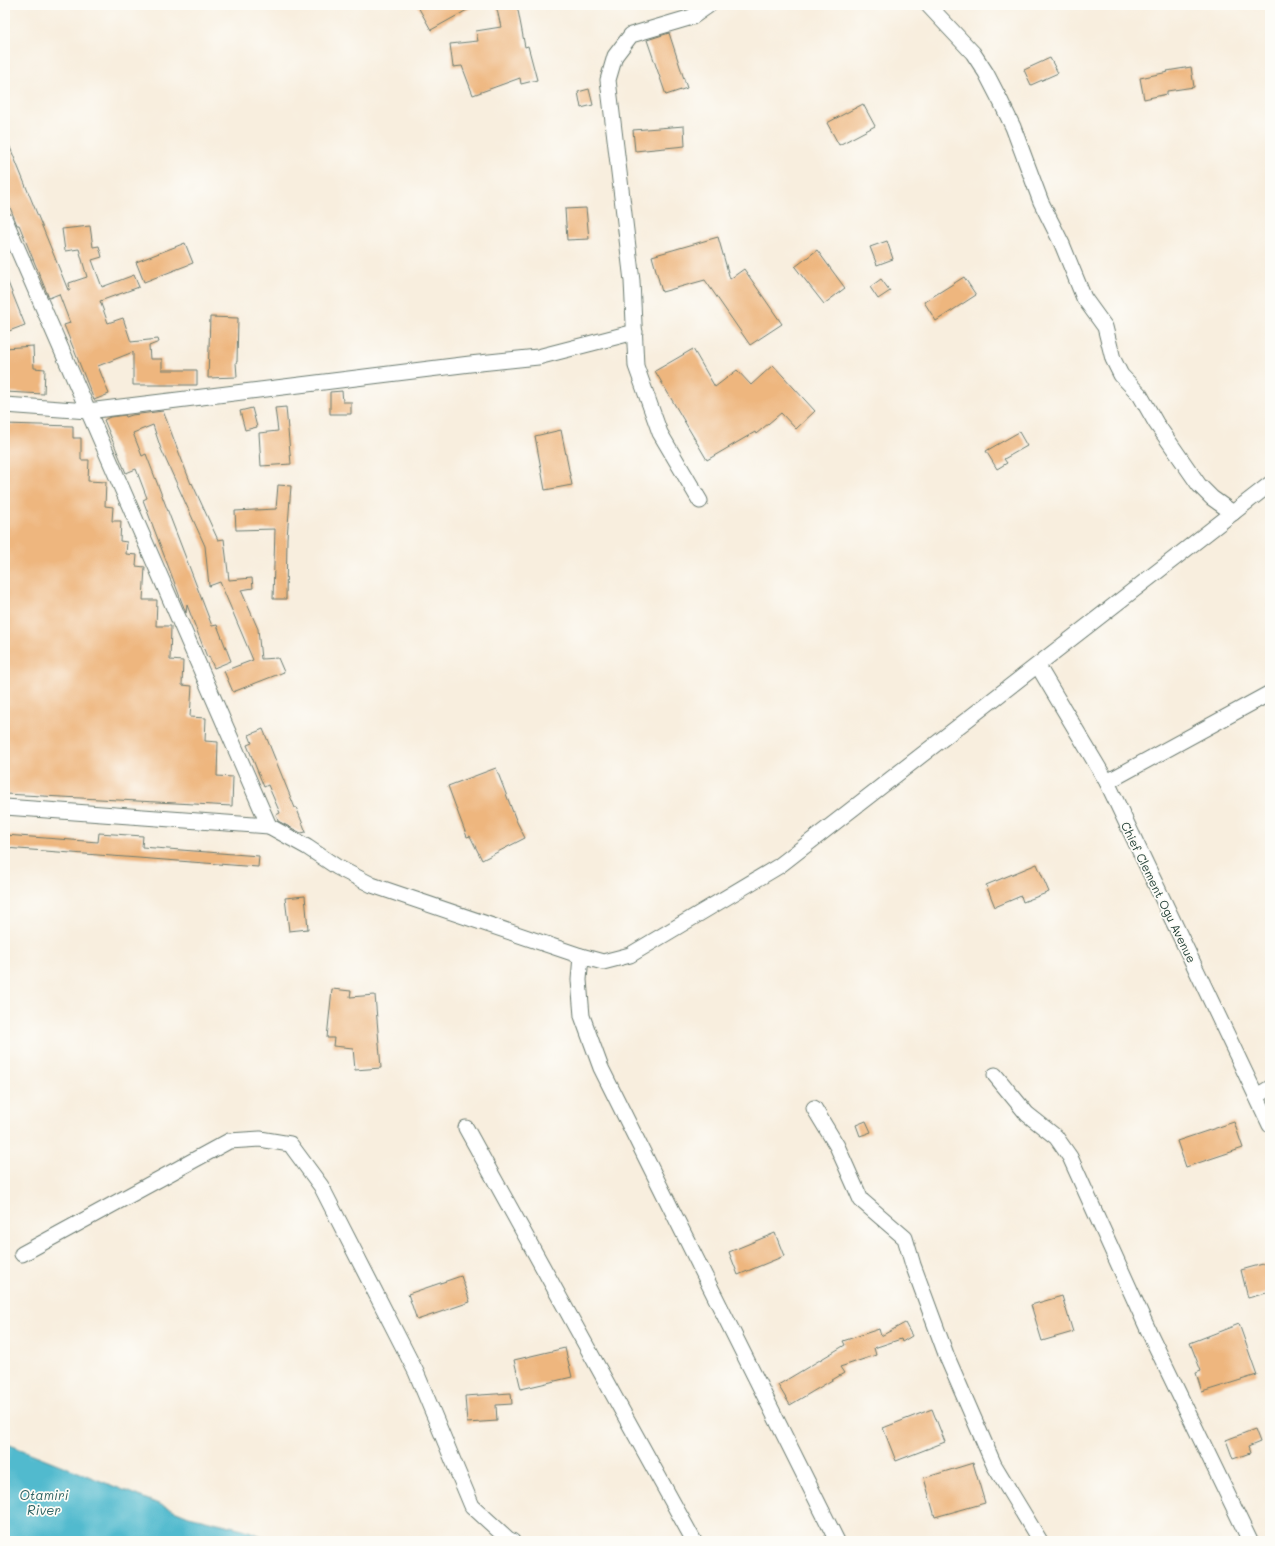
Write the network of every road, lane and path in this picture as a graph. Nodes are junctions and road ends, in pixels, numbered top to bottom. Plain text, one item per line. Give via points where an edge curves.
1 (709, 5) edge
2 (928, 5) edge
3 (5, 220) edge
4 (635, 332) junction
5 (5, 405) edge
6 (88, 411) junction
7 (1270, 484) edge
8 (700, 501) dead end
9 (1233, 513) junction
10 (1038, 666) junction
11 (1270, 693) edge
12 (1107, 782) junction
13 (5, 807) edge
14 (269, 826) junction
15 (581, 956) junction
16 (996, 1075) dead end
17 (1270, 1088) edge
18 (1257, 1096) junction
19 (814, 1108) dead end
20 (1270, 1125) edge
21 (466, 1128) dead end
22 (22, 1254) dead end
23 (512, 1541) edge
24 (694, 1541) edge
25 (837, 1541) edge
26 (1040, 1541) edge
27 (1250, 1541) edge

1 - 4 street via 692,17 631,35 615,56 608,80 632,282
2 - 9 street via 972,53 986,73 1013,127 1084,298 1105,327 1113,359 1122,375 1140,395 1199,485
3 - 6 street
4 - 6 street via 538,357
4 - 8 street via 636,366 660,433
5 - 6 street
6 - 14 street
7 - 9 street
9 - 10 street
10 - 12 street, Chief Clement Ogu Avenue
10 - 15 street via 779,866 630,955 603,962
11 - 12 street
12 - 18 street, Chief Clement Ogu Avenue
13 - 14 street
14 - 15 street via 372,885
15 - 25 street via 579,980 582,1016 601,1068
16 - 27 street via 1027,1114 1056,1137 1070,1157 1150,1334
17 - 18 street
18 - 20 street, Chief Clement Ogu Avenue
19 - 26 street via 837,1146 861,1200 905,1238 947,1357 994,1465
21 - 24 street
22 - 23 street via 229,1141 260,1139 290,1144 321,1186 416,1372 472,1506

